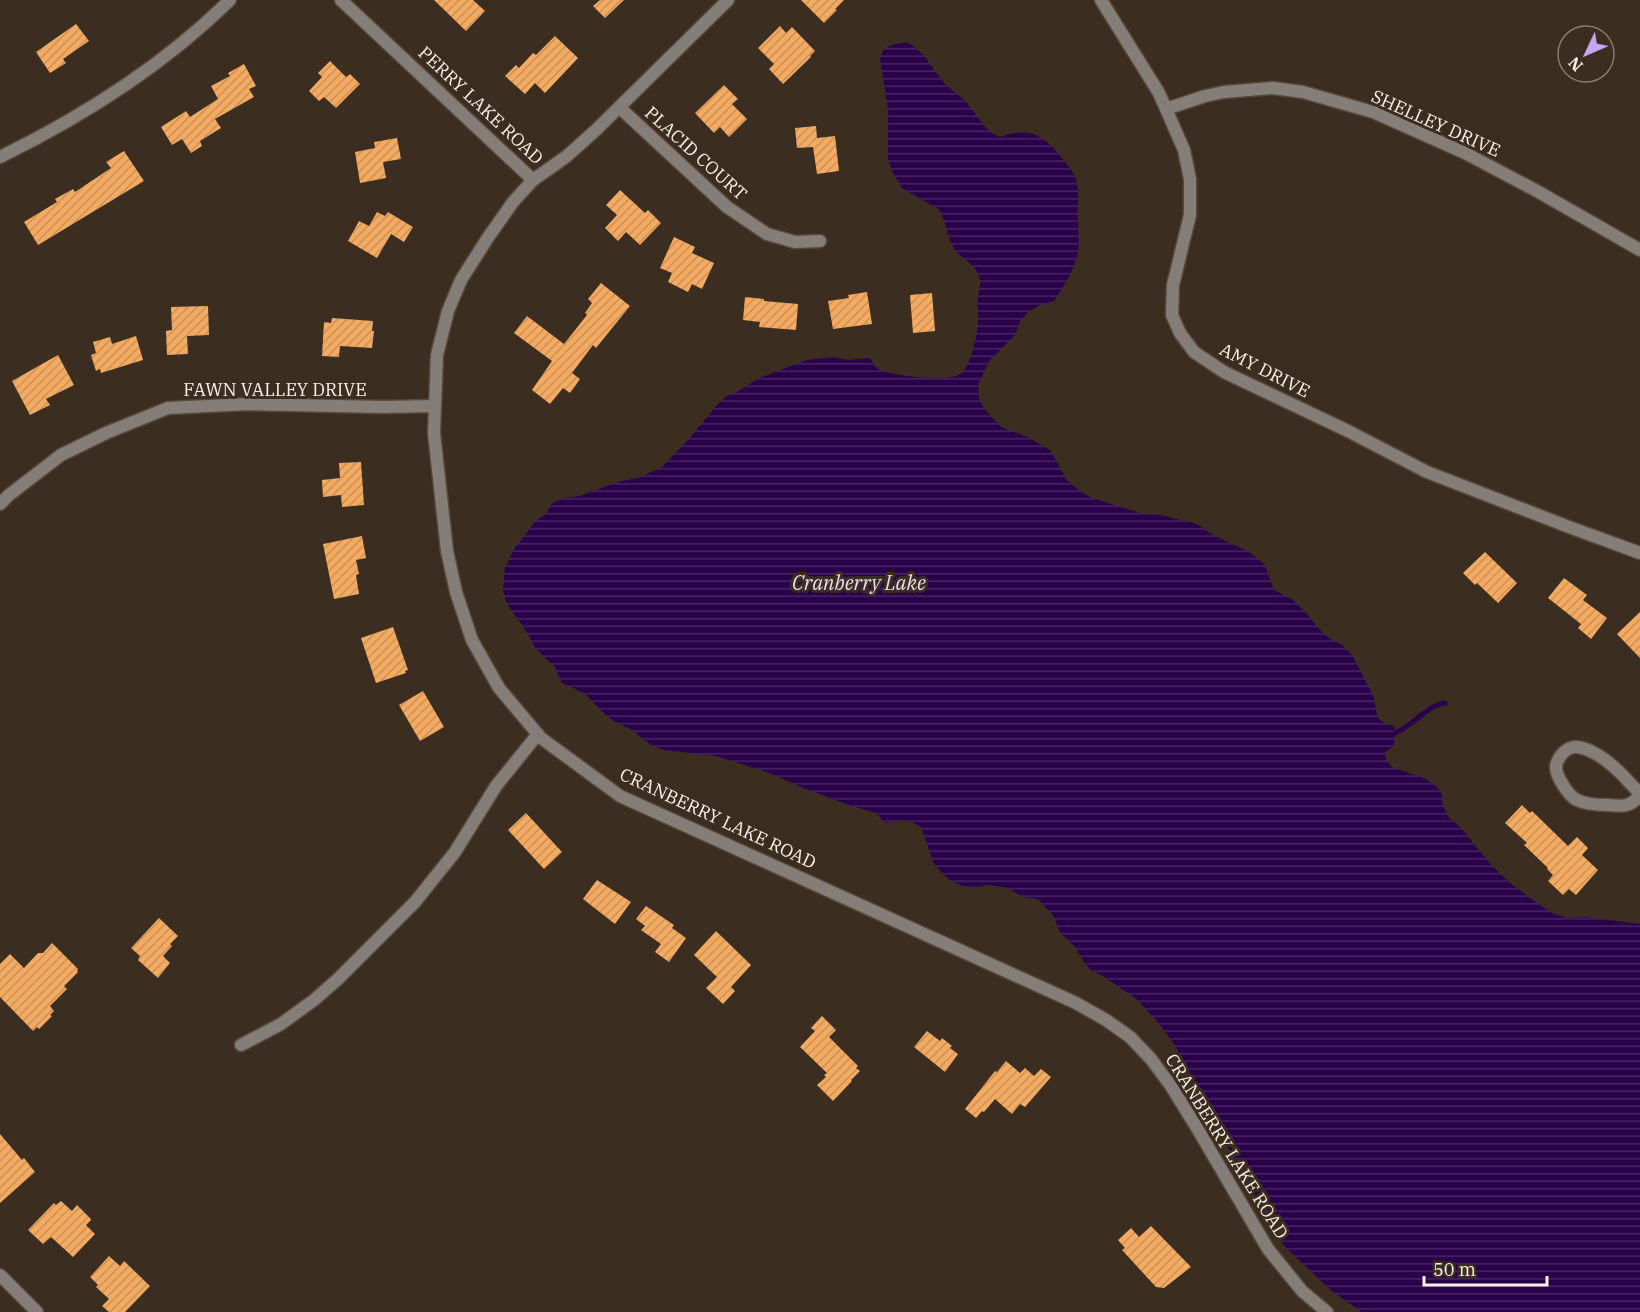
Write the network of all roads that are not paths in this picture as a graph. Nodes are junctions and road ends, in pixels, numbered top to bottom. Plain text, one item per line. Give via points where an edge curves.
1 (230, 0) edge
2 (341, 0) edge
3 (728, 0) edge
4 (1101, 0) edge
5 (619, 107) junction
6 (1166, 109) junction
7 (0, 157) edge
8 (533, 180) junction
9 (820, 241) dead end
10 (1640, 250) edge
11 (435, 406) junction
12 (0, 504) edge
13 (1640, 553) edge
14 (538, 734) junction
15 (1640, 794) edge
16 (241, 1045) dead end
17 (0, 1275) edge
18 (37, 1312) edge
19 (1327, 1312) edge

1 - 7 street via 138,78
2 - 8 street, PERRY LAKE ROAD
3 - 5 street, PERRY LAKE ROAD
4 - 6 street, AMY DRIVE
5 - 8 street, PERRY LAKE ROAD via 567,156
5 - 9 street, PLACID COURT via 743,218 767,234 795,242
6 - 10 street, SHELLEY DRIVE via 1224,92 1273,88 1303,92 1373,112 1537,190
6 - 13 street, AMY DRIVE via 1184,150 1190,179 1190,215 1173,285 1172,315 1194,352 1224,372 1427,472
8 - 11 street, CRANBERRY LAKE ROAD via 461,280 437,355
11 - 12 street, FAWN VALLEY DRIVE via 248,404 168,408 106,432 61,456
11 - 14 street, CRANBERRY LAKE ROAD via 440,496 456,592 472,640 499,688
14 - 16 street via 496,786 455,852 408,910 306,1006
14 - 19 street, CRANBERRY LAKE ROAD via 620,796 1076,1002 1130,1037 1171,1086 1268,1249 1302,1291
15 - 15 street via 1634,803 1625,806 1591,804 1575,798 1566,789 1556,766 1568,748 1582,748 1603,758
17 - 18 street

